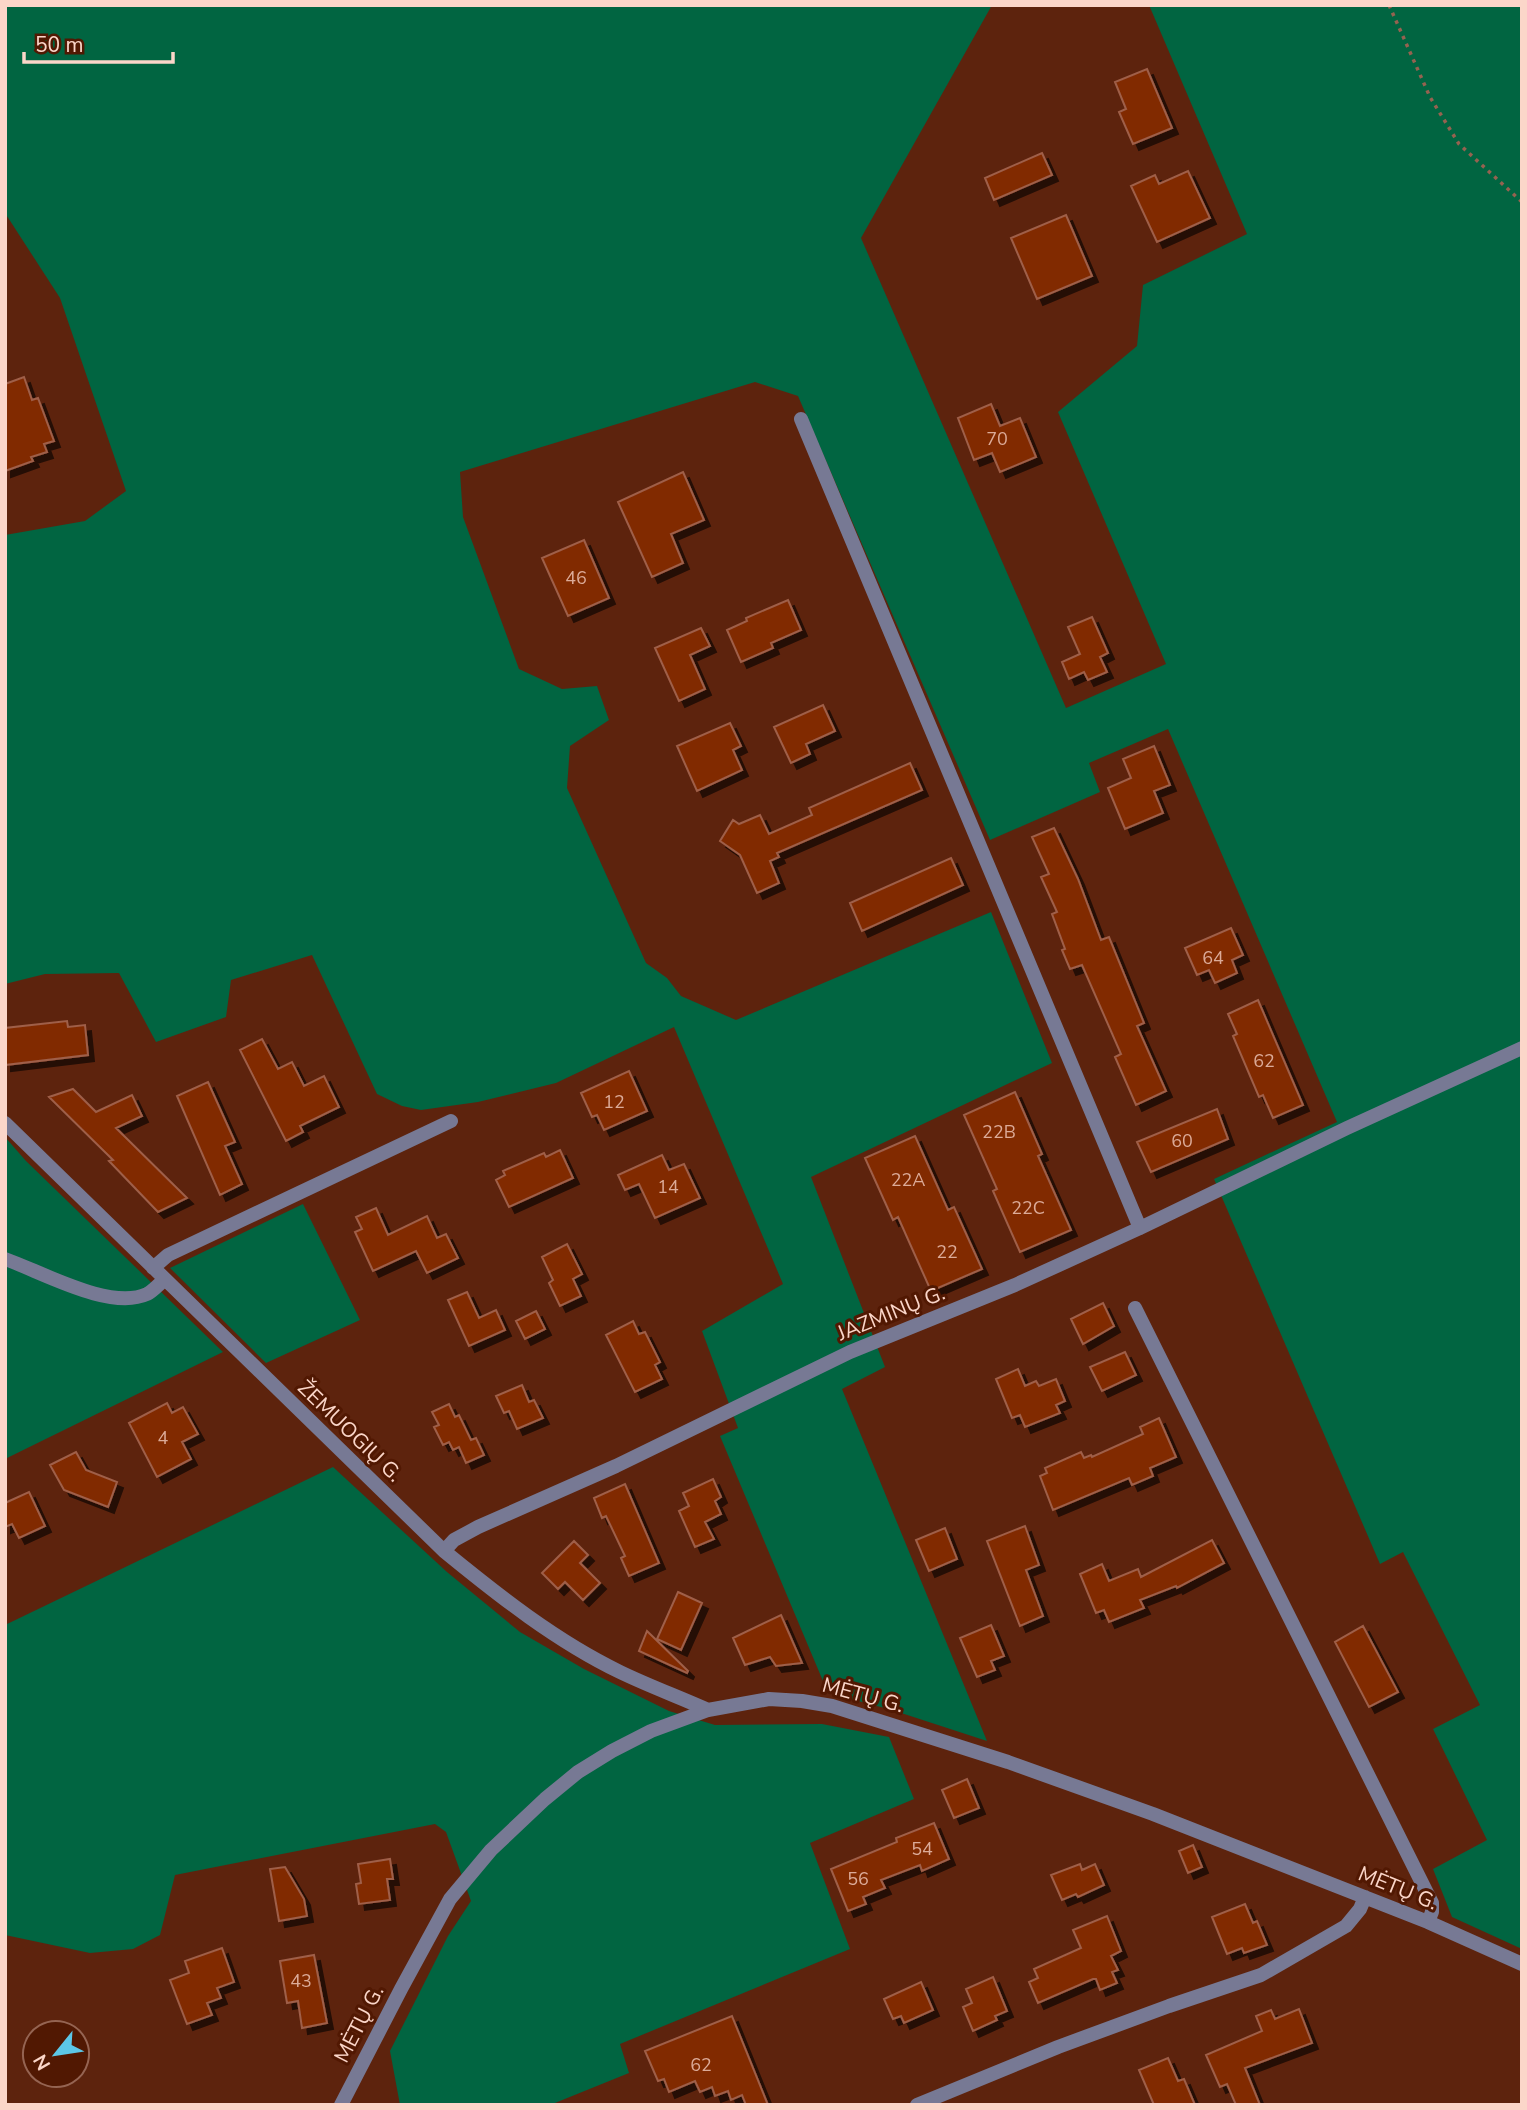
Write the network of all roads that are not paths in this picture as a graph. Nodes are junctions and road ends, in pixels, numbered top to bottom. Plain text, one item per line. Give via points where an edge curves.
1 (801, 419) dead end
2 (1522, 1048) edge
3 (451, 1121) dead end
4 (5, 1123) edge
5 (1140, 1228) junction
6 (5, 1259) edge
7 (153, 1268) junction
8 (164, 1280) junction
9 (1135, 1308) dead end
10 (444, 1551) junction
11 (708, 1710) junction
12 (1365, 1897) junction
13 (1428, 1922) junction
14 (1522, 1964) edge
15 (341, 2105) edge
16 (917, 2105) edge

1 - 5 street
2 - 5 street, JAZMINŲ G.
3 - 7 street via 168,1255
4 - 7 street, ŽEMUOGIŲ G.
5 - 10 street, JAZMINŲ G. via 850,1352 616,1466 478,1527
6 - 8 street via 104,1297 148,1293
7 - 8 street, ŽEMUOGIŲ G.
8 - 10 street, ŽEMUOGIŲ G.
9 - 13 street via 1432,1903
10 - 11 street, ŽEMUOGIŲ G. via 543,1627 619,1671
11 - 12 street, MĖTŲ G. via 769,1699 832,1706 1051,1777
11 - 15 street, MĖTŲ G. via 651,1731 578,1772 491,1850 450,1899
12 - 13 street, MĖTŲ G.
12 - 16 street via 1346,1926 1261,1975 1094,2033
13 - 14 street, MĖTŲ G.

